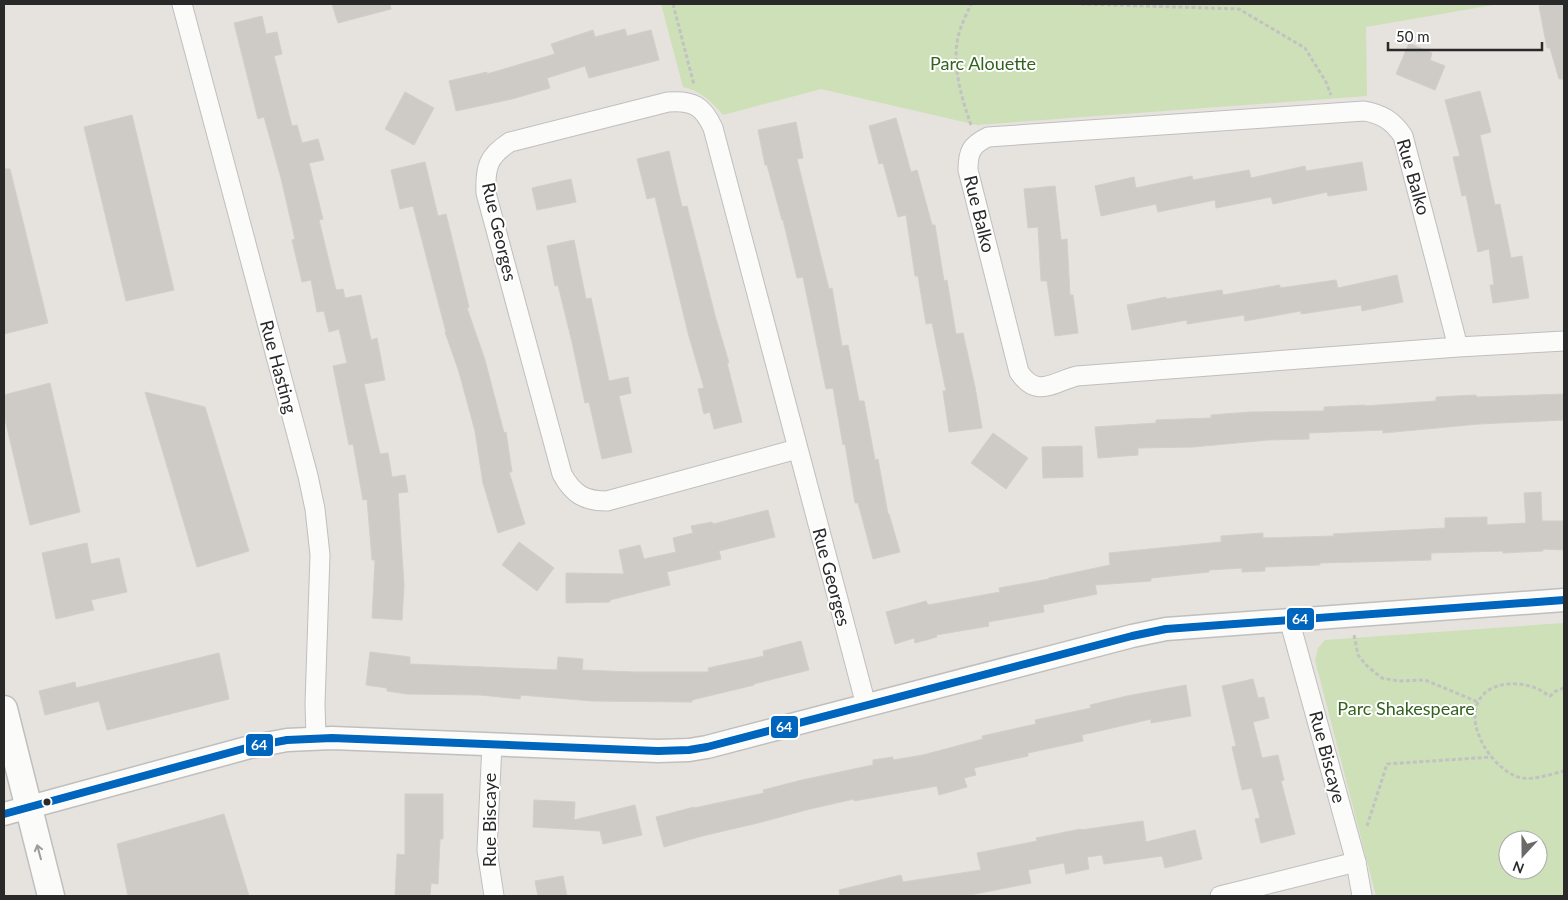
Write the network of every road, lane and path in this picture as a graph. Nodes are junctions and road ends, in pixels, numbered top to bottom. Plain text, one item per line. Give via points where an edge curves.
1 (182, 4) edge
2 (673, 4) edge
3 (971, 4) edge
4 (1081, 4) edge
5 (1193, 5) edge
6 (696, 105) junction
7 (1337, 112) junction
8 (978, 142) junction
9 (1564, 341) edge
10 (1458, 347) junction
11 (797, 449) junction
12 (1564, 600) edge
13 (1350, 615) junction
14 (1289, 619) junction
15 (1564, 688) edge
16 (1478, 702) junction
17 (866, 705) junction
18 (4, 709) edge
19 (316, 738) junction
20 (492, 744) junction
21 (1492, 757) junction
22 (1564, 771) edge
23 (29, 807) junction
24 (4, 814) edge
25 (1367, 826) dead end
26 (1356, 862) junction
27 (51, 896) edge
28 (494, 896) edge
29 (1220, 896) edge
30 (1362, 896) edge

1 - 19 street, Rue Hasting via 315,509 320,562
2 - 6 path via 693,80
3 - 8 path via 959,34 957,64 962,101
4 - 5 path
5 - 7 path via 1239,9 1305,48 1326,82
6 - 11 street, Rue Georges via 713,128
6 - 11 street, Rue Georges via 683,100 668,102 510,142 497,150 488,162 486,193 562,474 568,486 580,495 593,501 607,501
7 - 8 street, Rue Balko via 988,137
7 - 10 street, Rue Balko via 1364,110 1376,113 1395,124 1403,136
8 - 10 street, Rue Balko via 968,159 968,170 1019,372 1025,382 1046,387 1077,376
9 - 10 street, Rue Balko
11 - 17 street, Rue Georges
12 - 13 street
13 - 14 street
13 - 16 path via 1358,654 1382,678 1425,680
14 - 17 street via 1149,632
14 - 26 street, Rue Biscaye
15 - 16 path via 1550,696 1534,687 1508,684 1490,690
16 - 21 path via 1476,727
17 - 20 street via 689,750
18 - 23 main road
19 - 20 street
19 - 23 street via 250,747
20 - 28 street, Rue Biscaye via 487,850
21 - 22 path via 1502,768 1523,778
21 - 25 path via 1387,764
23 - 24 street
27 -> 23 main road
26 - 29 street
26 - 30 street, Rue Biscaye

